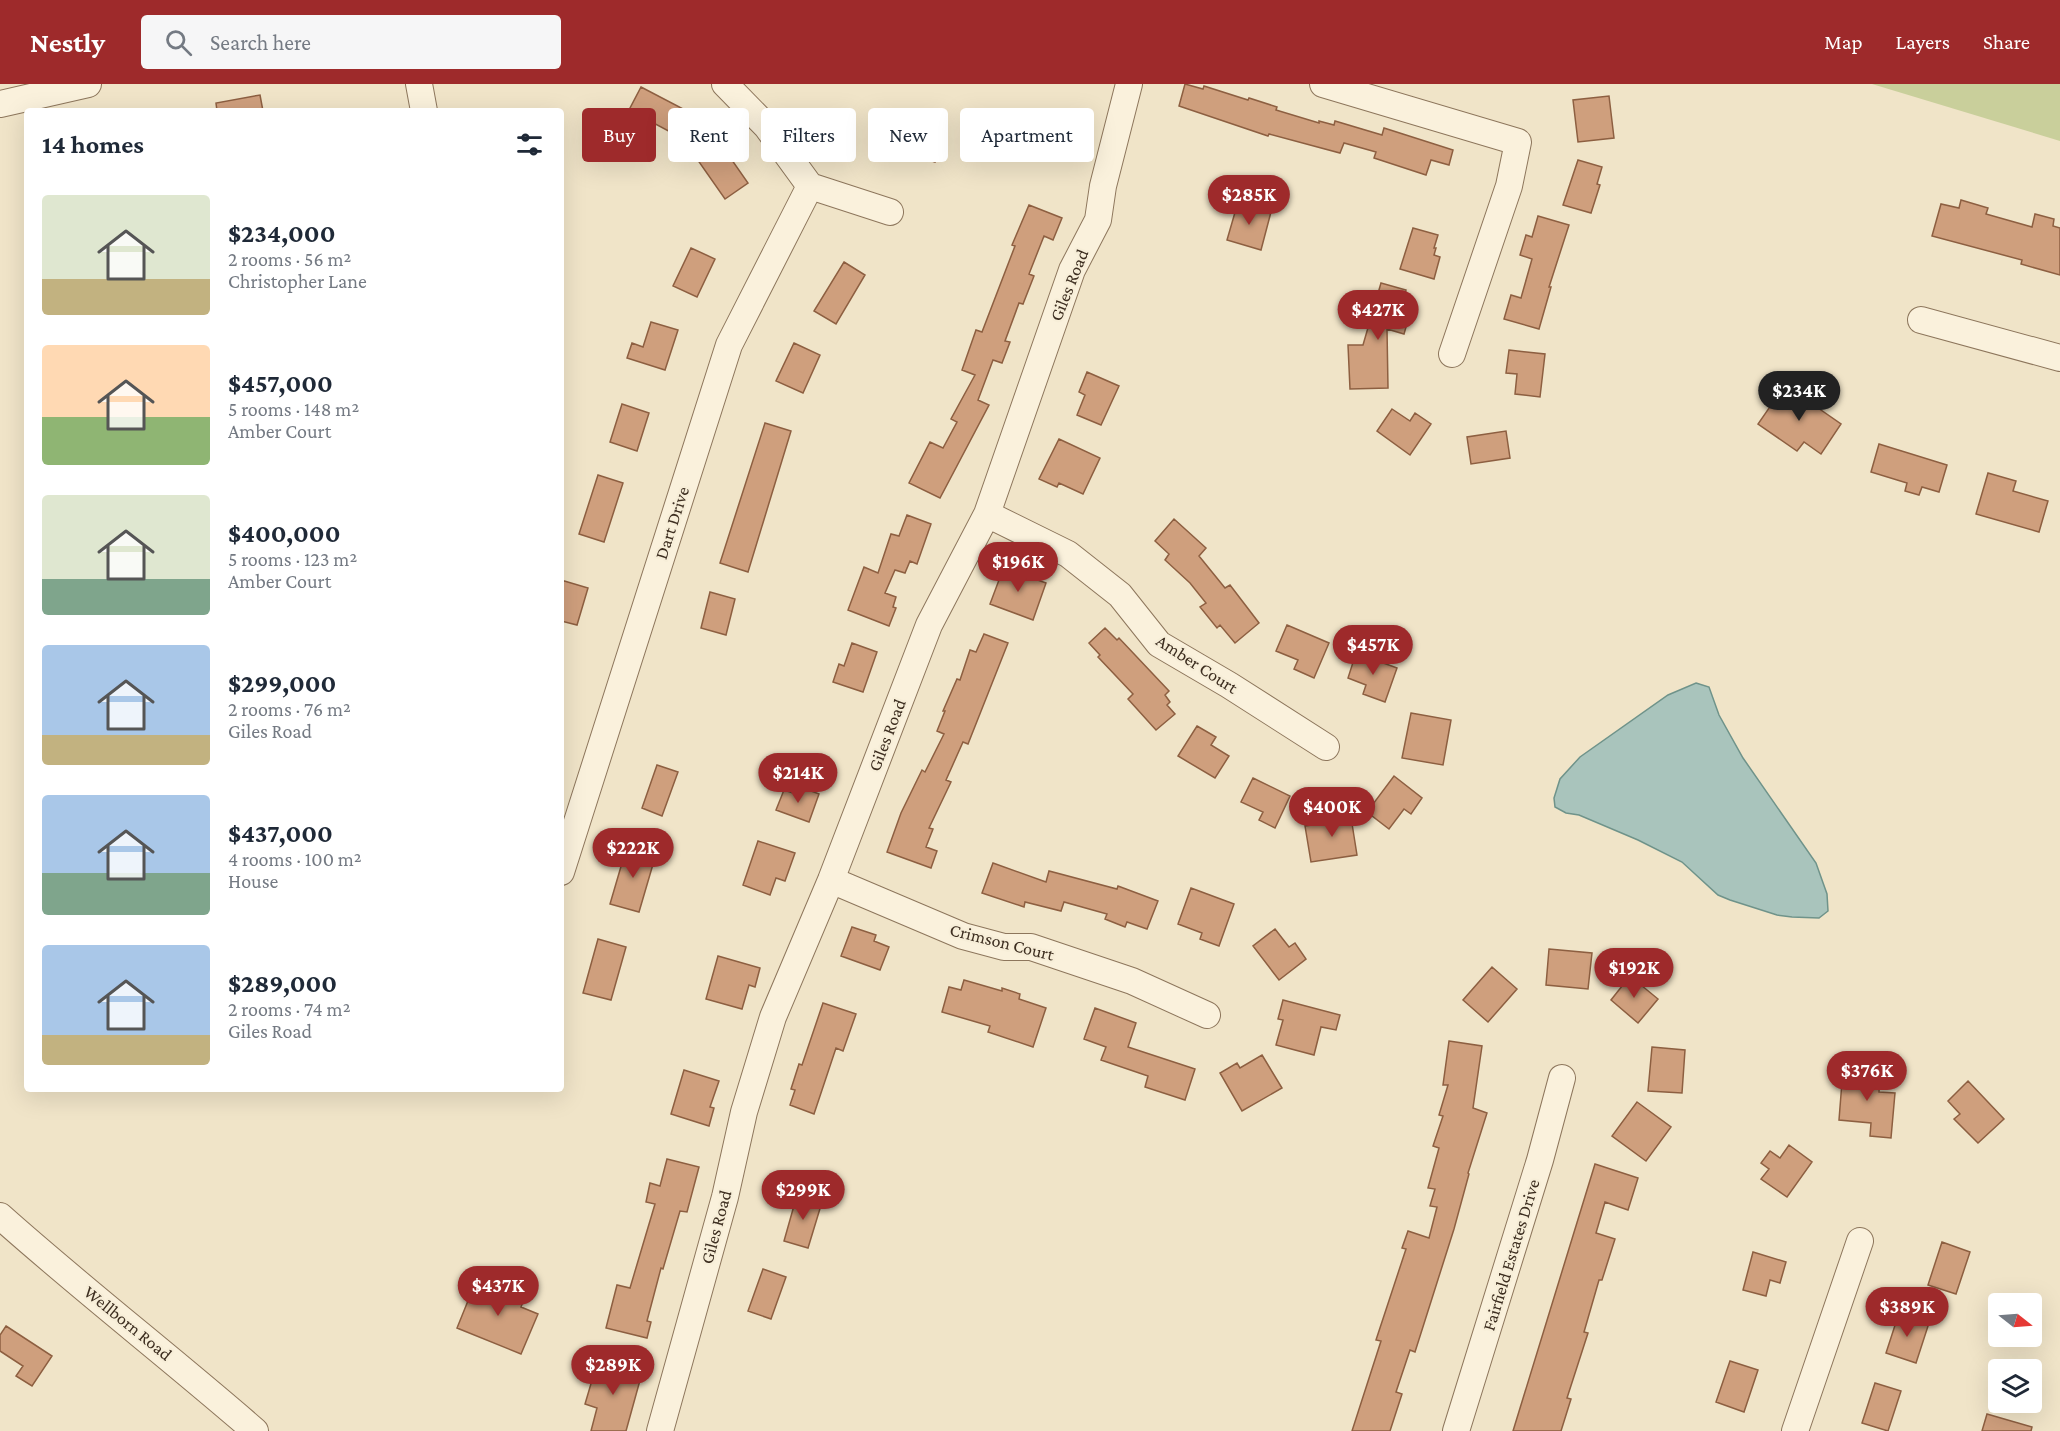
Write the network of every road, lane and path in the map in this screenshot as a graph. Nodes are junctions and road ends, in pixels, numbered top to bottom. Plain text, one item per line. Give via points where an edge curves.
1 (88, 84) edge
2 (419, 84) edge
3 (725, 84) edge
4 (1130, 84) edge
5 (1323, 84) edge
6 (0, 104) edge
7 (423, 108) edge
8 (810, 186) junction
9 (890, 212) dead end
10 (1921, 320) dead end
11 (1452, 354) dead end
12 (2060, 358) edge
13 (987, 514) junction
14 (1326, 747) dead end
15 (564, 863) edge
16 (831, 880) junction
17 (1207, 1015) dead end
18 (1562, 1078) dead end
19 (0, 1216) edge
20 (1860, 1241) dead end
21 (255, 1431) edge
22 (660, 1431) edge
23 (1456, 1431) edge
24 (1795, 1431) edge

1 - 6 street
2 - 7 street
3 - 8 street via 767,127
4 - 13 street, Giles Road via 1098,220 1072,270
5 - 11 street via 1518,142 1509,186
8 - 9 street
8 - 15 street, Dart Drive via 729,345
10 - 12 street
13 - 14 street, Amber Court via 1068,554 1120,595 1159,644
13 - 16 street, Giles Road via 929,625
16 - 17 street, Crimson Court via 963,936 1004,947 1031,947 1132,981
16 - 22 street, Giles Road via 773,1017
18 - 23 street, Fairfield Estates Drive
19 - 21 street, Wellborn Road
20 - 24 street

